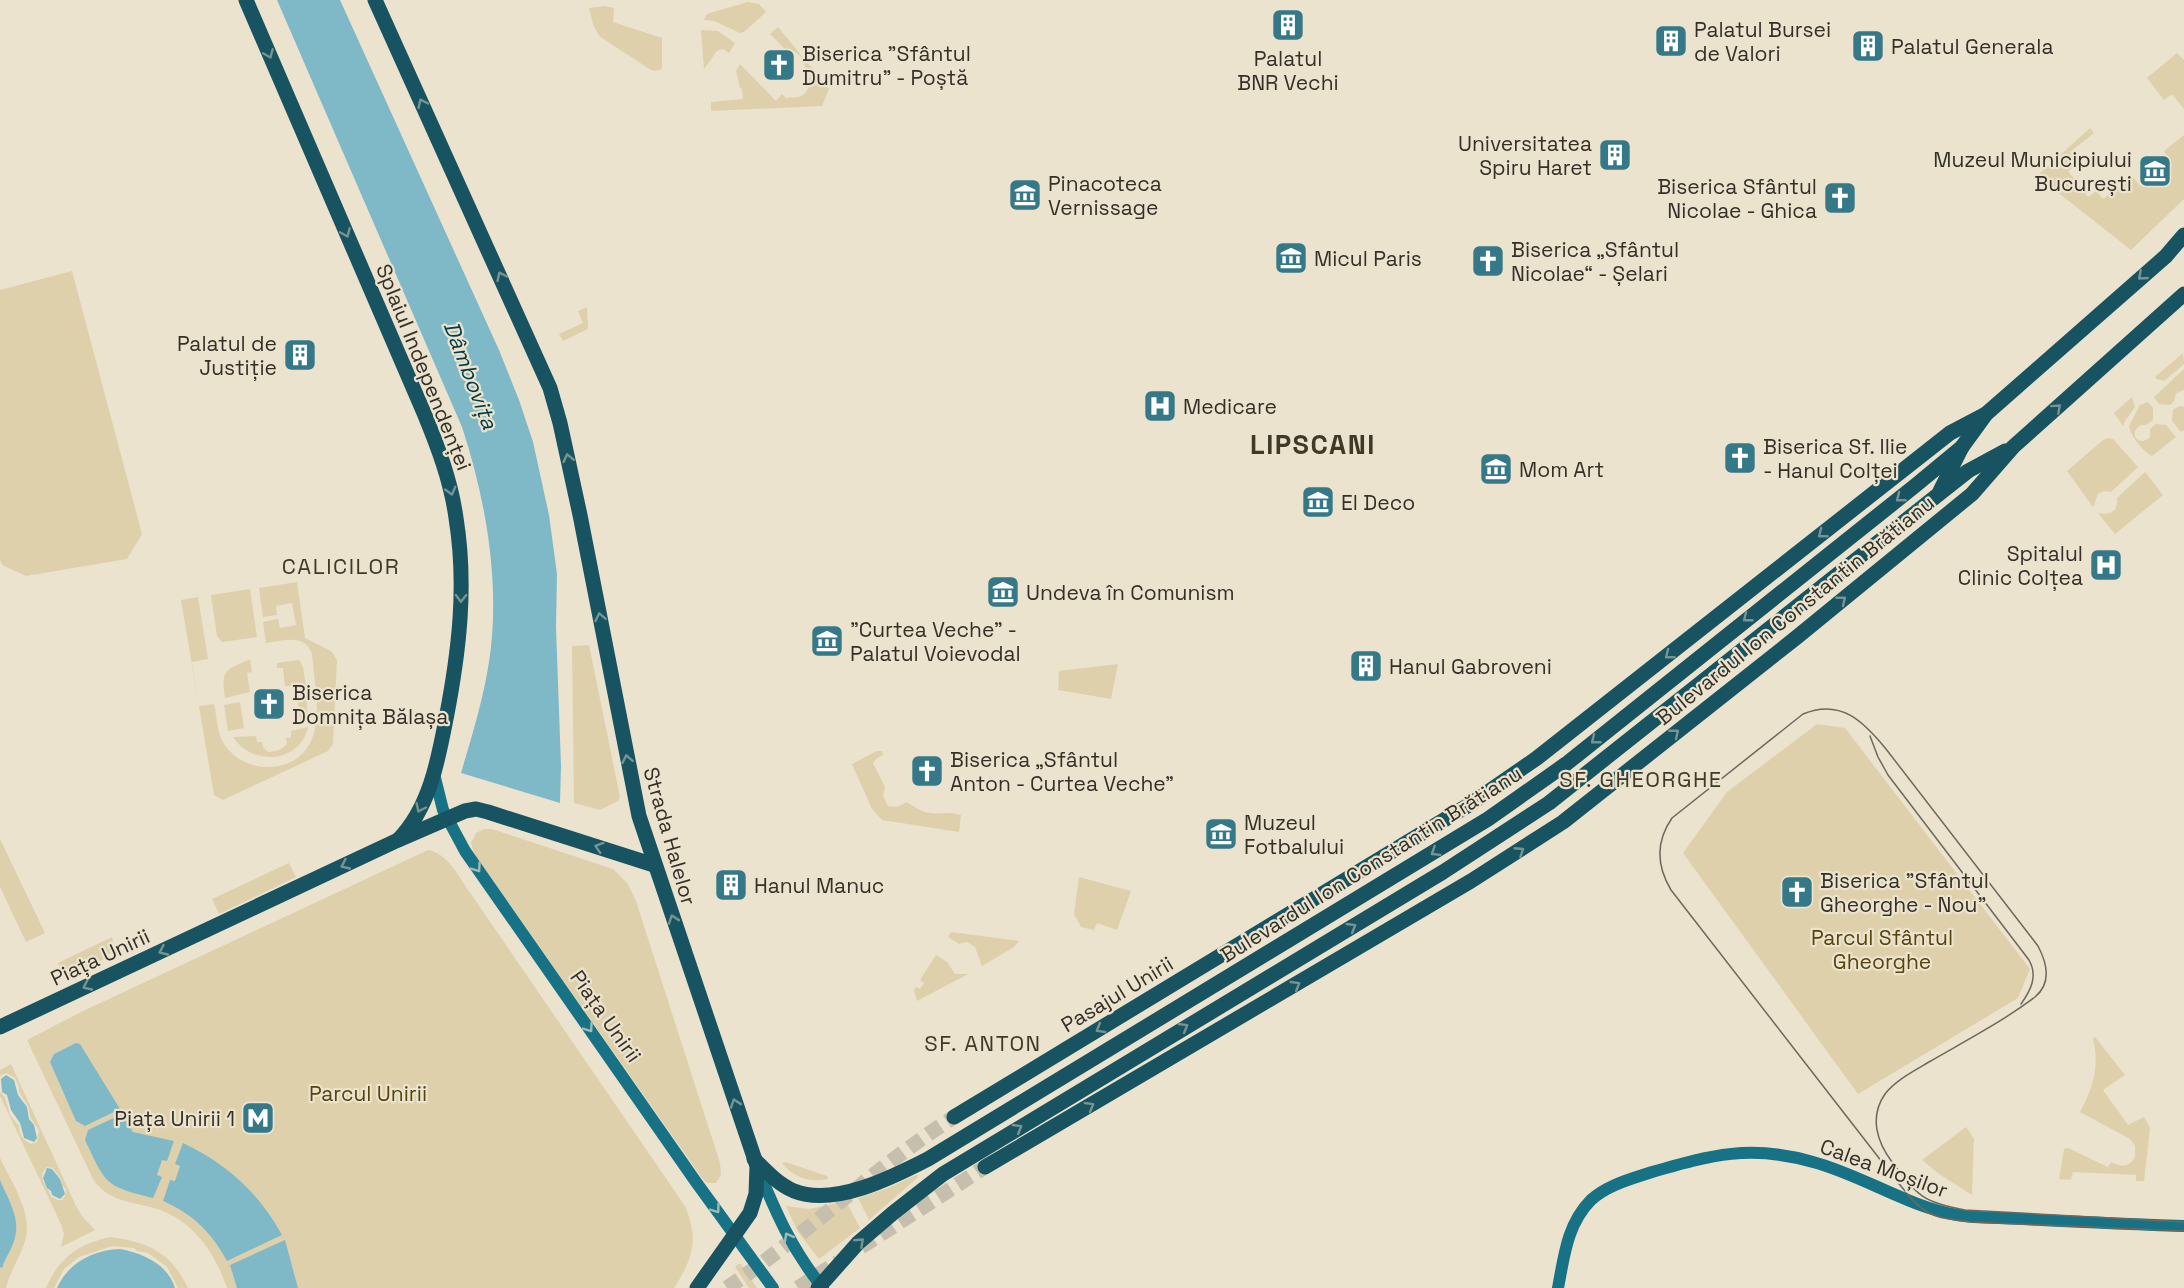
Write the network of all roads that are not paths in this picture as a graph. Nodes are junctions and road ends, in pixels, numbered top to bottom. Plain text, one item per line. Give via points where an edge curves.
1 (246, 0) edge
2 (375, 0) edge
3 (2184, 235) edge
4 (2184, 294) edge
5 (1986, 414) junction
6 (1962, 447) junction
7 (2013, 447) junction
8 (1939, 495) junction
9 (434, 770) junction
10 (1583, 778) junction
11 (1597, 796) junction
12 (447, 819) junction
13 (398, 840) junction
14 (654, 865) junction
15 (1245, 941) junction
16 (1262, 957) junction
17 (2, 1022) edge
18 (954, 1117) tunnel mouth
19 (755, 1162) junction
20 (985, 1167) tunnel mouth
21 (2184, 1226) edge
22 (735, 1236) junction
23 (821, 1287) edge
24 (697, 1288) edge
25 (773, 1288) edge
26 (1558, 1288) edge

1 -> 9 main road, Splaiul Independenței via 424,413 453,498 461,562 460,622 455,674
14 -> 2 main road, Strada Halelor via 634,795 580,515 546,379
3 -> 5 main road, Bulevardul Ion Constantin Brătianu via 2166,256
7 -> 4 main road
5 - 6 main road, Bulevardul Ion Constantin Brătianu
5 -> 15 main road, Bulevardul Ion Constantin Brătianu via 1950,433 1537,758 1472,803
6 - 8 main road, Bulevardul Ion Constantin Brătianu
6 -> 16 main road, Bulevardul Ion Constantin Brătianu via 1532,789
7 - 8 main road, Bulevardul Ion Constantin Brătianu via 1968,471
11 -> 7 main road, Bulevardul Ion Constantin Brătianu via 1972,494
8 - 10 main road, Bulevardul Ion Constantin Brătianu
9 - 12 main road, Splaiul Independenței
9 -> 13 main road, Splaiul Independenței via 417,815
10 - 11 main road
23 -> 10 main road, Bulevardul Ion Constantin Brătianu via 848,1253 912,1197 950,1170 1443,872
20 -> 11 main road, Bulevardul Ion Constantin Brătianu via 1514,855
12 - 13 main road, Piața Unirii
14 -> 12 main road, Piața Unirii via 488,812 471,810
12 -> 22 main road, Piața Unirii via 465,851
13 -> 17 main road, Piața Unirii
19 -> 14 main road, Strada Halelor
15 - 16 main road
15 -> 18 main road, Pasajul Unirii
16 - 19 main road, Bulevardul Ion Constantin Brătianu via 928,1159 886,1179 844,1192 803,1194 783,1185
19 - 22 main road via 758,1185 753,1205
23 -> 19 main road via 786,1234
21 - 26 main road, Calea Moșilor via 1960,1215 1922,1206 1822,1164 1751,1152 1706,1157 1631,1179 1601,1193 1584,1209 1570,1233
22 - 24 main road
22 - 25 main road, Piața Unirii

